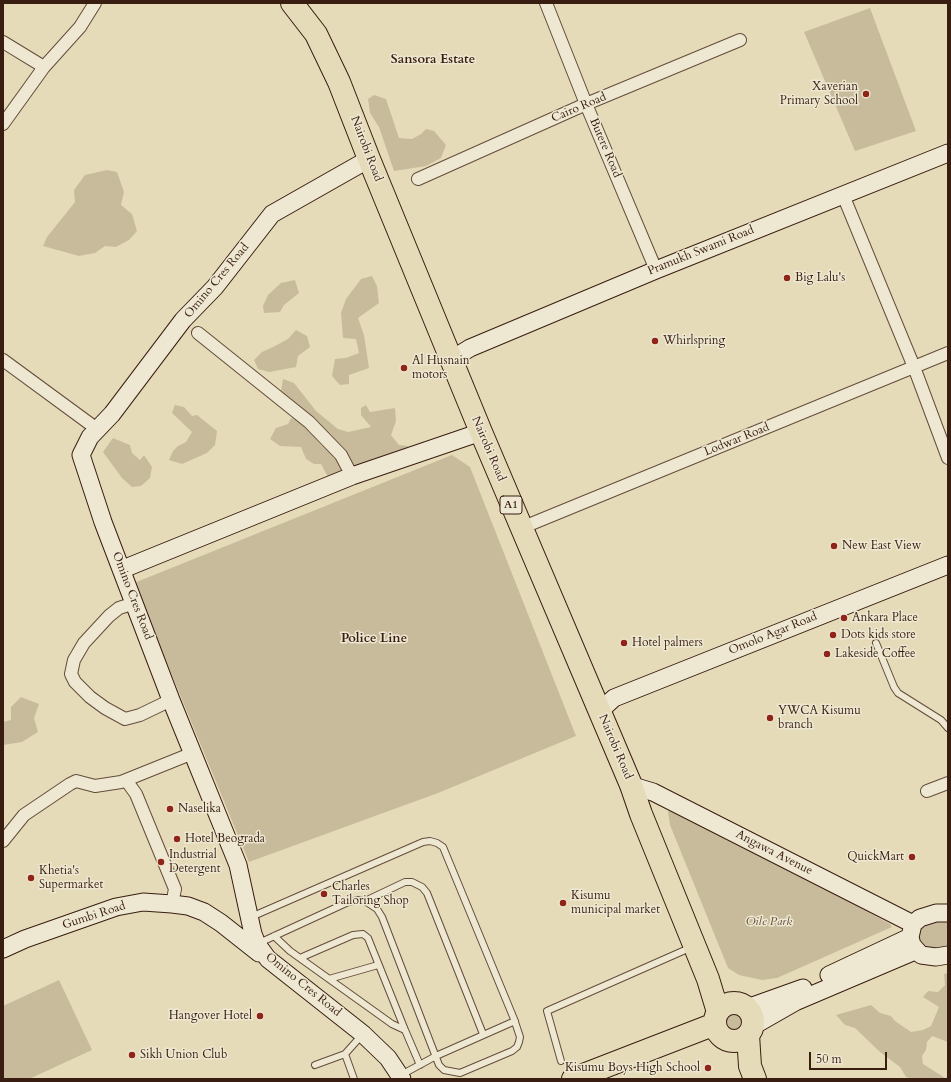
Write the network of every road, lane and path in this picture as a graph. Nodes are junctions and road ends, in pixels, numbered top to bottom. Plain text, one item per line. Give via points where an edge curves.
1 (95, 3) edge
2 (293, 3) edge
3 (546, 3) edge
4 (740, 40) dead end
5 (3, 42) edge
6 (44, 67) junction
7 (586, 104) junction
8 (3, 124) edge
9 (948, 153) edge
10 (369, 159) junction
11 (418, 179) dead end
12 (843, 195) junction
13 (656, 270) junction
14 (198, 333) dead end
15 (948, 353) edge
16 (457, 356) junction
17 (3, 360) edge
18 (914, 367) junction
19 (97, 429) junction
20 (481, 432) junction
21 (948, 458) edge
22 (352, 476) junction
23 (526, 526) junction
24 (948, 565) edge
25 (123, 569) junction
26 (135, 603) junction
27 (876, 643) dead end
28 (171, 700) junction
29 (602, 708) junction
30 (948, 728) edge
31 (193, 754) junction
32 (126, 780) junction
33 (948, 783) edge
34 (633, 786) junction
35 (927, 791) dead end
36 (3, 841) edge
37 (365, 901) junction
38 (172, 904) junction
39 (948, 913) edge
40 (249, 918) junction
41 (274, 936) junction
42 (913, 937) junction
43 (257, 944) junction
44 (695, 945) junction
45 (3, 949) edge
46 (948, 955) edge
47 (300, 958) junction
48 (268, 959) junction
49 (378, 965) junction
50 (329, 979) junction
51 (515, 1021) junction
52 (733, 1023) junction
53 (405, 1030) junction
54 (363, 1034) junction
55 (483, 1034) junction
56 (345, 1054) junction
57 (436, 1056) junction
58 (561, 1061) dead end
59 (420, 1064) junction
60 (315, 1065) dead end
61 (753, 1072) edge
62 (401, 1077) edge
63 (354, 1079) edge
64 (573, 1079) edge
65 (603, 1079) edge

1 - 6 street via 80,27
2 - 10 highway, Nairobi Road / A1 via 316,34 340,82
2 - 16 highway, Nairobi Road / A1 via 317,33 331,58 404,225
3 - 7 street, Butere Road
4 - 7 street, Cairo Road
5 - 6 street
6 - 8 street
7 - 11 street, Cairo Road
7 - 13 street, Butere Road
9 - 12 street, Pramukh Swami Road
10 - 19 street, Omino Cres Road via 272,214 220,281 183,320
10 - 20 highway, Nairobi Road / A1
12 - 13 street, Pramukh Swami Road
12 - 18 street
13 - 16 street, Pramukh Swami Road via 470,348
14 - 22 street via 309,422 340,455
15 - 18 street, Lodwar Road
16 - 23 highway, Nairobi Road / A1 via 476,409
17 - 19 street
18 - 21 street
18 - 23 street, Lodwar Road
19 - 25 street, Omino Cres Road via 81,455
20 - 22 street
20 - 44 highway, Nairobi Road / A1 via 631,785
22 - 25 street
23 - 29 highway, Nairobi Road / A1
24 - 29 street, Omolo Agar Road via 614,698
25 - 26 street, Omino Cres Road
26 - 28 street, Omino Cres Road
26 - 28 street via 119,608 84,643 74,660 71,674 75,682 90,697 125,719 140,715
27 - 30 lane via 898,693 941,720
28 - 31 street, Omino Cres Road
29 - 34 highway, Nairobi Road / A1
31 - 32 street
31 - 40 street, Omino Cres Road via 238,865
32 - 36 street via 95,786 76,781 24,815
32 - 38 street via 136,794 175,890
33 - 35 street
34 - 42 street, Angawa Avenue via 653,792
34 - 52 highway, Nairobi Road / A1 via 650,833
37 - 41 lane via 346,903
37 - 55 lane via 405,882 422,887
37 - 57 lane via 377,909 382,917
38 - 45 street, Gumbi Road via 143,902 116,907
38 - 48 street, Gumbi Road via 204,912
39 - 42 street via 927,915
40 - 43 street, Omino Cres Road
40 - 51 lane via 423,842 437,843 443,847
41 - 43 lane
41 - 47 lane
42 - 46 street, Angawa Avenue via 928,957
42 - 52 street via 795,1002
43 - 48 street, Omino Cres Road
44 - 52 highway, Nairobi Road / A1 via 708,979
44 - 58 lane via 547,1011
47 - 49 lane via 353,935 364,934
47 - 50 lane
48 - 54 street, Omino Cres Road
49 - 50 lane
49 - 53 lane
50 - 53 lane via 392,1024
51 - 55 lane
51 - 57 lane via 520,1037 517,1047 512,1051 460,1073 444,1070
52 - 61 highway
52 - 64 highway
52 - 65 highway
53 - 59 lane
54 - 56 lane
54 - 62 street, Omino Cres Road via 388,1058
55 - 57 lane
56 - 60 lane
56 - 63 lane
57 - 59 lane
59 - 62 lane

